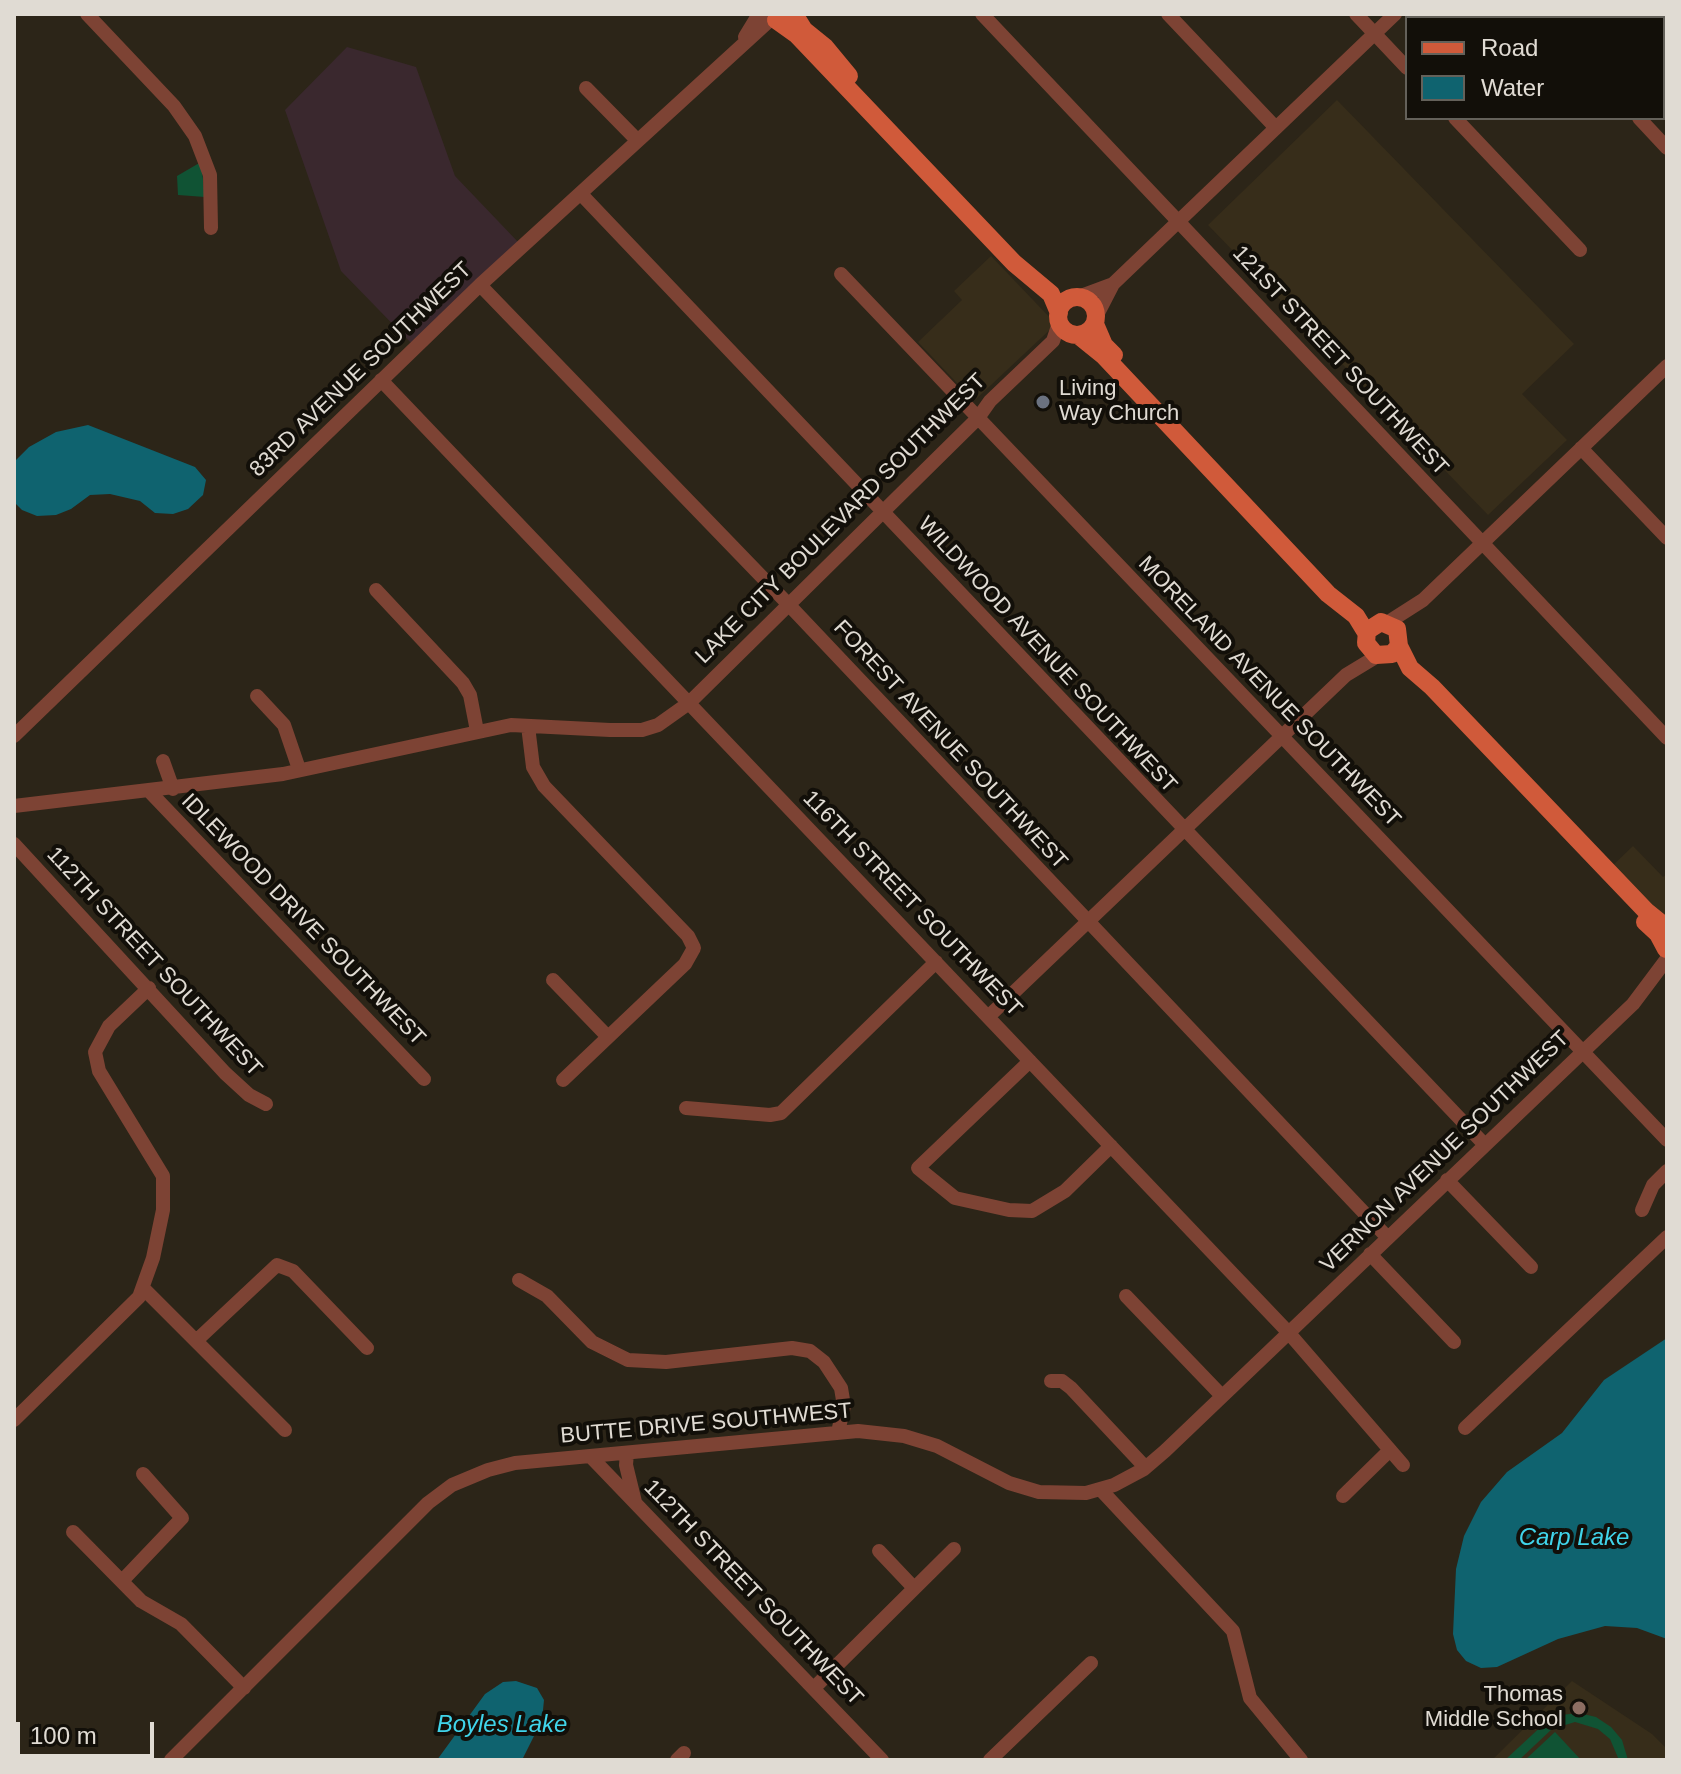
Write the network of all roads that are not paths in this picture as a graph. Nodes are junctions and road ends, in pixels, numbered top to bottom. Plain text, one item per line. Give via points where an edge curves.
1 (87, 14) edge
2 (982, 14) edge
3 (1168, 14) edge
4 (1356, 14) edge
5 (1395, 14) edge
6 (775, 16) edge
7 (1375, 34) junction
8 (1405, 66) edge
9 (586, 88) dead end
10 (1457, 120) edge
11 (1641, 120) edge
12 (1276, 128) junction
13 (637, 140) junction
14 (1667, 148) edge
15 (581, 194) junction
16 (1179, 223) junction
17 (211, 228) dead end
18 (1580, 250) dead end
19 (841, 274) dead end
20 (1113, 284) junction
21 (480, 285) junction
22 (1075, 297) junction
23 (1096, 319) junction
24 (1064, 329) junction
25 (1667, 366) edge
26 (381, 380) junction
27 (978, 418) junction
28 (1581, 448) junction
29 (882, 512) junction
30 (1667, 538) edge
31 (1481, 544) junction
32 (376, 590) dead end
33 (1423, 600) junction
34 (789, 605) junction
35 (1377, 639) junction
36 (1400, 643) junction
37 (257, 696) dead end
38 (689, 703) junction
39 (528, 726) junction
40 (477, 731) junction
41 (14, 736) edge
42 (1281, 736) junction
43 (1667, 738) edge
44 (163, 761) dead end
45 (299, 769) junction
46 (173, 787) junction
47 (150, 792) junction
48 (14, 806) edge
49 (1182, 831) junction
50 (14, 844) edge
51 (1087, 922) junction
52 (1667, 928) edge
53 (1666, 948) edge
54 (1667, 961) edge
55 (936, 962) junction
56 (1667, 978) edge
57 (553, 980) dead end
58 (149, 988) junction
59 (1633, 1004) junction
60 (988, 1017) junction
61 (608, 1037) junction
62 (1582, 1052) junction
63 (1030, 1061) junction
64 (424, 1079) dead end
65 (563, 1080) dead end
66 (266, 1104) dead end
67 (686, 1108) dead end
68 (1667, 1140) edge
69 (1484, 1144) junction
70 (1111, 1146) junction
71 (1667, 1171) edge
72 (1447, 1180) junction
73 (1642, 1210) dead end
74 (1387, 1237) junction
75 (1667, 1237) edge
76 (1370, 1254) junction
77 (1531, 1267) dead end
78 (519, 1280) dead end
79 (143, 1288) junction
80 (1126, 1296) dead end
81 (1288, 1332) junction
82 (197, 1340) junction
83 (1454, 1342) dead end
84 (367, 1348) dead end
85 (1051, 1381) dead end
86 (1222, 1396) junction
87 (14, 1420) edge
88 (1465, 1428) dead end
89 (285, 1430) dead end
90 (838, 1432) junction
91 (1389, 1451) junction
92 (627, 1453) junction
93 (591, 1457) junction
94 (1403, 1465) dead end
95 (1145, 1467) junction
96 (143, 1474) dead end
97 (1101, 1490) junction
98 (1343, 1496) dead end
99 (635, 1502) junction
100 (73, 1532) dead end
101 (954, 1549) dead end
102 (879, 1551) dead end
103 (122, 1581) junction
104 (914, 1588) junction
105 (1091, 1663) dead end
106 (244, 1688) junction
107 (814, 1688) junction
108 (875, 1758) edge
109 (171, 1760) edge
110 (990, 1760) edge
111 (1301, 1760) edge

1 - 17 street via 174,106 195,136 210,175
2 - 16 street, 121ST STREET SOUTHWEST
3 - 12 street
4 - 7 street
5 - 7 street
6 - 13 street, 83RD AVENUE SOUTHWEST
6 - 22 main road via 825,47 1035,270
6 - 24 main road via 1014,263 1051,294
7 - 8 street
7 - 12 street
9 - 13 street
10 - 18 street
11 - 14 street
12 - 16 street
13 - 15 street, 83RD AVENUE SOUTHWEST
15 - 21 street, 83RD AVENUE SOUTHWEST
15 - 29 street, WILDWOOD AVENUE SOUTHWEST
16 - 20 street
16 - 31 street, 121ST STREET SOUTHWEST
19 - 27 street, MORELAND AVENUE SOUTHWEST
20 - 22 street
20 - 23 street
21 - 26 street, 83RD AVENUE SOUTHWEST
21 - 34 street, FOREST AVENUE SOUTHWEST
22 - 23 main road via 1089,301
22 - 24 main road via 1062,305
23 - 24 main road via 1087,333
23 - 35 main road via 1104,345 1347,597
24 - 27 street, LAKE CITY BOULEVARD SOUTHWEST
24 - 35 main road via 1104,356 1328,594
25 - 28 street
26 - 38 street, 116TH STREET SOUTHWEST
26 - 41 street, 83RD AVENUE SOUTHWEST
27 - 29 street, LAKE CITY BOULEVARD SOUTHWEST
27 - 42 street, MORELAND AVENUE SOUTHWEST
28 - 30 street
28 - 31 street
29 - 34 street, LAKE CITY BOULEVARD SOUTHWEST
29 - 49 street, WILDWOOD AVENUE SOUTHWEST
31 - 33 street
31 - 43 street, 121ST STREET SOUTHWEST
32 - 40 street via 463,683
33 - 35 street
33 - 36 street
34 - 38 street, LAKE CITY BOULEVARD SOUTHWEST
34 - 51 street, FOREST AVENUE SOUTHWEST
35 - 36 main road via 1392,654
35 - 36 main road via 1397,629
35 - 42 street
35 - 53 main road via 1634,915 1653,927
36 - 52 main road via 1410,668
37 - 45 street via 284,725
38 - 39 street, LAKE CITY BOULEVARD SOUTHWEST via 642,730
38 - 55 street, 116TH STREET SOUTHWEST
39 - 40 street
39 - 61 street via 533,767 544,786 694,948 685,964
40 - 45 street
42 - 49 street
42 - 62 street, MORELAND AVENUE SOUTHWEST
44 - 46 street
45 - 46 street
46 - 47 street
47 - 48 street
47 - 64 street, IDLEWOOD DRIVE SOUTHWEST
49 - 51 street
49 - 69 street, WILDWOOD AVENUE SOUTHWEST
50 - 58 street, 112TH STREET SOUTHWEST
51 - 60 street
51 - 74 street, FOREST AVENUE SOUTHWEST
53 - 54 main road
54 - 59 street, VERNON AVENUE SOUTHWEST
55 - 60 street, 116TH STREET SOUTHWEST
55 - 67 street via 781,1113
56 - 59 street, VERNON AVENUE SOUTHWEST
57 - 61 street
58 - 66 street, 112TH STREET SOUTHWEST via 225,1073
58 - 79 street via 109,1026 95,1052 99,1071 164,1184 163,1210
59 - 62 street, VERNON AVENUE SOUTHWEST
60 - 63 street, 116TH STREET SOUTHWEST
61 - 65 street
62 - 68 street, MORELAND AVENUE SOUTHWEST
62 - 69 street, VERNON AVENUE SOUTHWEST
63 - 70 street, 116TH STREET SOUTHWEST
63 - 70 street via 918,1168 955,1198 1032,1211 1065,1191
69 - 72 street, VERNON AVENUE SOUTHWEST
70 - 81 street, 116TH STREET SOUTHWEST
71 - 73 street via 1653,1185
72 - 74 street, VERNON AVENUE SOUTHWEST
72 - 77 street
74 - 76 street, VERNON AVENUE SOUTHWEST
75 - 88 street
76 - 81 street, VERNON AVENUE SOUTHWEST
76 - 83 street
78 - 90 street via 547,1296 592,1342 628,1360 810,1351 841,1388 844,1406
79 - 82 street
79 - 87 street
80 - 86 street
81 - 86 street, BUTTE DRIVE SOUTHWEST
81 - 91 street, 116TH STREET SOUTHWEST via 1368,1420
82 - 84 street via 267,1271 281,1265 293,1271
82 - 89 street
85 - 95 street via 1071,1388
86 - 95 street, BUTTE DRIVE SOUTHWEST
90 - 92 street, BUTTE DRIVE SOUTHWEST
90 - 97 street, BUTTE DRIVE SOUTHWEST via 919,1440 1039,1492
91 - 94 street, 116TH STREET SOUTHWEST
91 - 98 street
92 - 93 street, BUTTE DRIVE SOUTHWEST
92 - 99 street
93 - 99 street, 112TH STREET SOUTHWEST
93 - 106 street, BUTTE DRIVE SOUTHWEST via 515,1463 441,1492
95 - 97 street, BUTTE DRIVE SOUTHWEST
96 - 103 street via 179,1511 181,1521
97 - 111 street via 1233,1631 1250,1698
99 - 107 street, 112TH STREET SOUTHWEST
100 - 103 street
101 - 104 street
102 - 104 street
103 - 106 street via 147,1605 181,1624
104 - 107 street
105 - 110 street
106 - 109 street, BUTTE DRIVE SOUTHWEST
107 - 108 street, 112TH STREET SOUTHWEST

